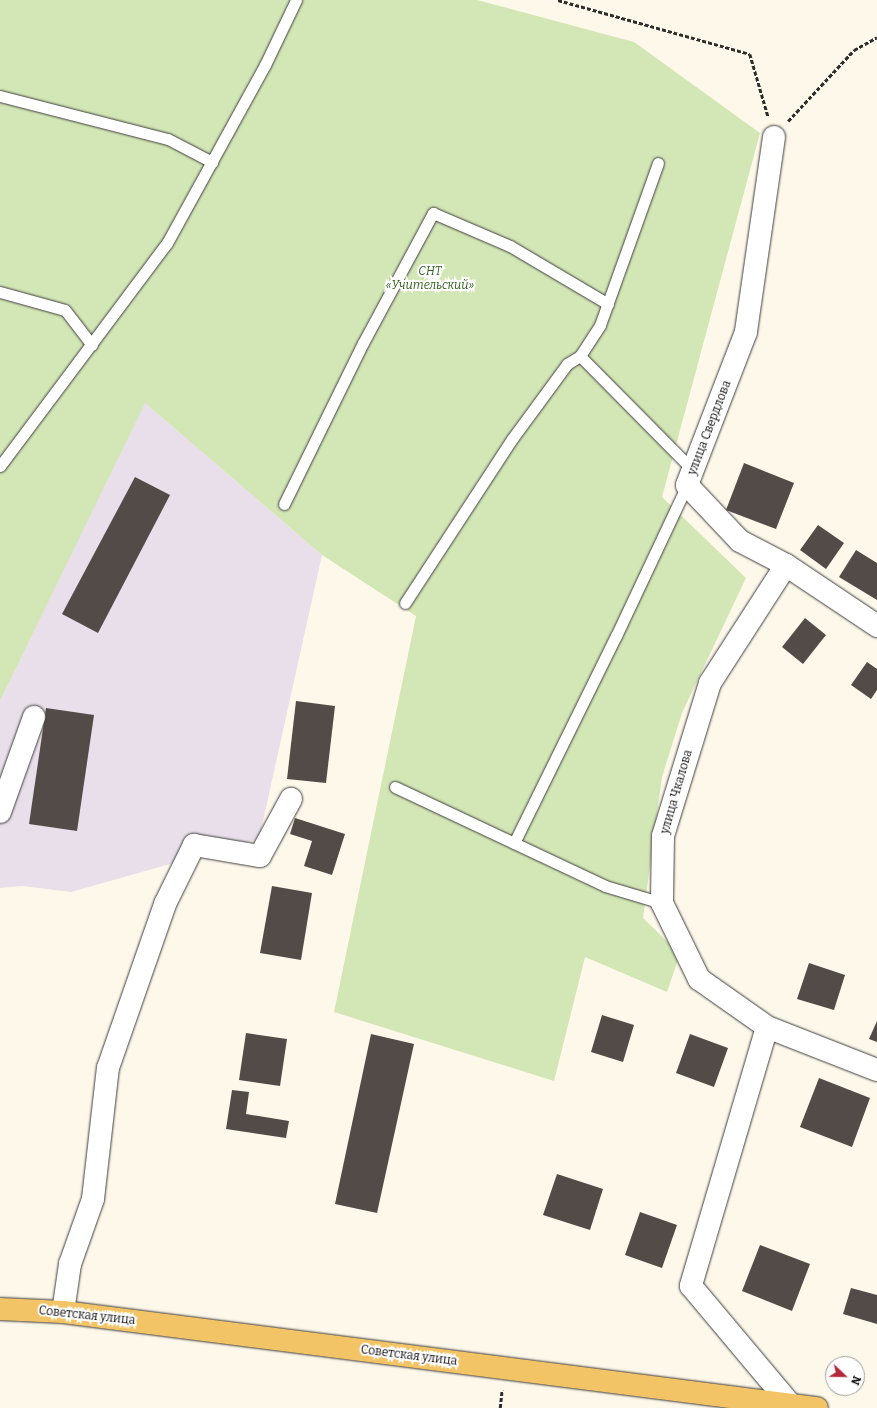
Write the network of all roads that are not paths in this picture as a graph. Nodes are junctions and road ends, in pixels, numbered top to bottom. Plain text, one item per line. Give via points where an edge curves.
1 (296, 0) edge
2 (0, 96) edge
3 (774, 136) road end
4 (212, 162) junction
5 (658, 163) dead end
6 (0, 292) edge
7 (608, 304) junction
8 (92, 345) junction
9 (580, 356) junction
10 (0, 466) edge
11 (691, 478) junction
12 (284, 504) dead end
13 (786, 565) junction
14 (405, 603) dead end
15 (877, 626) edge
16 (34, 717) dead end
17 (395, 787) dead end
18 (291, 800) dead end
19 (0, 812) edge
20 (514, 842) junction
21 (662, 903) junction
22 (767, 1027) junction
23 (877, 1070) edge
24 (0, 1309) edge
25 (63, 1312) junction
26 (790, 1404) junction
27 (817, 1408) edge

1 - 4 lane via 265,65
2 - 4 lane via 168,139
3 - 11 street, улица Свердлова via 746,332
4 - 8 lane via 167,242
5 - 7 lane
6 - 8 lane via 66,310
7 - 9 lane via 600,325
7 - 12 lane via 510,246 433,213 363,343
8 - 10 lane
9 - 11 lane
9 - 14 lane via 567,364 512,439
11 - 13 street, улица Свердлова via 740,541
11 - 20 lane
13 - 15 street, улица Свердлова
13 - 21 street, улица Чкалова via 710,683 663,836
16 - 19 street
17 - 20 lane
18 - 25 street via 260,856 194,846 165,904 108,1068 93,1199 70,1264
20 - 21 lane via 605,886
21 - 22 street, улица Чкалова via 699,979
22 - 23 street, улица Чкалова
22 - 26 street via 691,1286
24 - 25 main road, Советская улица
25 - 26 main road, Советская улица
26 - 27 main road, Советская улица

